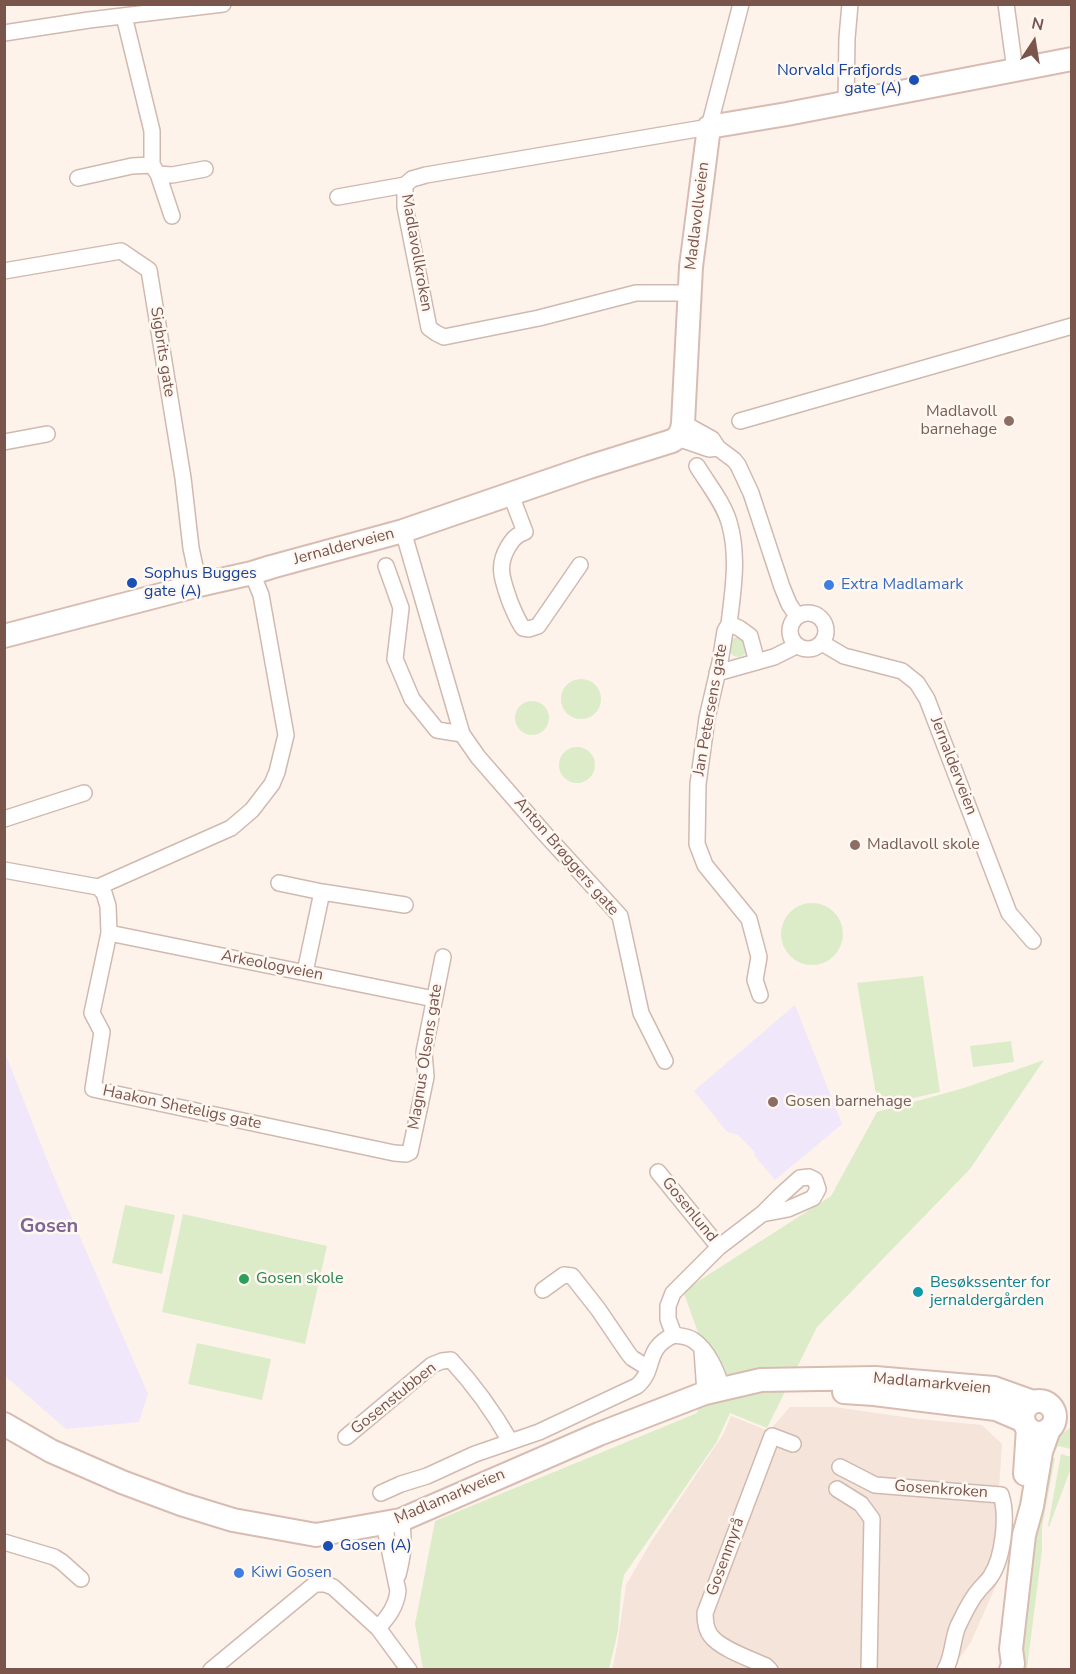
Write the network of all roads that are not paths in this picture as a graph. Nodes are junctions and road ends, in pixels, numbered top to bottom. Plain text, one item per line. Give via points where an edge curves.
1 (223, 4) edge
2 (741, 4) edge
3 (850, 4) edge
4 (1006, 4) edge
5 (116, 13) edge
6 (6, 37) edge
7 (1071, 59) edge
8 (1015, 70) junction
9 (846, 102) junction
10 (709, 127) junction
11 (155, 169) junction
12 (205, 169) dead end
13 (78, 178) dead end
14 (405, 185) junction
15 (338, 197) dead end
16 (172, 216) dead end
17 (4, 271) edge
18 (689, 293) junction
19 (1071, 326) edge
20 (741, 421) dead end
21 (681, 430) junction
22 (47, 434) dead end
23 (4, 442) edge
24 (697, 466) dead end
25 (511, 495) junction
26 (403, 531) junction
27 (580, 565) dead end
28 (386, 566) dead end
29 (252, 573) junction
30 (199, 585) junction
31 (797, 616) junction
32 (729, 624) junction
33 (4, 636) edge
34 (822, 643) junction
35 (796, 646) junction
36 (757, 662) junction
37 (717, 673) junction
38 (462, 734) junction
39 (84, 793) dead end
40 (4, 819) edge
41 (4, 870) edge
42 (279, 883) dead end
43 (98, 887) junction
44 (322, 892) junction
45 (405, 905) dead end
46 (109, 933) junction
47 (1033, 941) dead end
48 (443, 957) dead end
49 (305, 972) junction
50 (760, 995) dead end
51 (434, 999) junction
52 (665, 1061) dead end
53 (406, 1154) joint
54 (658, 1172) dead end
55 (762, 1214) dead end
56 (719, 1247) junction
57 (543, 1290) dead end
58 (674, 1335) junction
59 (648, 1368) junction
60 (714, 1392) junction
61 (1071, 1400) edge
62 (1044, 1418) edge
63 (4, 1424) edge
64 (346, 1437) dead end
65 (510, 1441) junction
66 (793, 1444) dead end
67 (840, 1467) dead end
68 (837, 1488) dead end
69 (381, 1493) dead end
70 (393, 1522) junction
71 (4, 1542) edge
72 (81, 1579) dead end
73 (378, 1628) junction
74 (1011, 1659) edge
75 (211, 1670) edge
76 (409, 1670) edge
77 (770, 1670) edge
78 (870, 1670) edge
79 (945, 1670) edge
80 (1002, 1670) edge

1 - 5 street
2 - 10 street, Madlavollveien
3 - 9 street
4 - 8 street
5 - 6 street
5 - 11 street via 152,131
7 - 8 street
8 - 9 street
9 - 10 street
10 - 14 street, Madlavollkroken via 426,175
10 - 18 street, Madlavollveien
11 - 12 street via 172,175
11 - 13 street via 132,166
11 - 16 street
14 - 15 street
14 - 18 street, Madlavollkroken via 405,207 429,328 444,337 636,293
17 - 30 street, Sigbrits gate via 121,251 149,270
18 - 21 street, Madlavollveien
19 - 20 street
21 - 25 street, Jernalderveien via 664,445
21 - 31 street via 712,439 745,477 782,588
22 - 23 street
24 - 32 street, Jan Petersens gate via 729,521 733,537 735,559
25 - 26 street, Jernalderveien
25 - 27 street via 525,532 515,536 500,567 523,628 538,626
26 - 29 street, Jernalderveien
26 - 38 street, Anton Brøggers gate
28 - 38 street via 400,608 394,659 412,699 437,730
29 - 30 street, Jernalderveien
29 - 43 street via 261,595 286,735 272,784 252,810 231,828
30 - 33 street, Jernalderveien
31 - 34 street via 808,612 821,619 826,626
31 - 35 street via 789,630
32 - 36 street, Jan Petersens gate via 750,636
32 - 37 street, Jan Petersens gate
34 - 35 street via 810,649
34 - 47 street, Jernalderveien via 844,656 902,671 917,683 927,699 1009,913
35 - 36 street
36 - 37 street
37 - 50 street, Jan Petersens gate via 698,784 697,844 705,864 749,919 759,957 755,980
38 - 52 street, Anton Brøggers gate via 620,916 641,1013
39 - 40 street
41 - 43 street
42 - 44 street
43 - 46 street, Haakon Sheteligs gate via 108,906
44 - 45 street
44 - 49 street
46 - 49 street, Arkeologveien
46 - 53 street, Haakon Sheteligs gate via 92,1012 102,1032 93,1089
48 - 51 street, Magnus Olsens gate
49 - 51 street, Arkeologveien
51 - 53 street, Magnus Olsens gate via 424,1052 426,1077 410,1152
54 - 56 street, Gosenlund
55 - 56 street, Gosenlund
56 - 58 street, Gosenlund via 673,1293 668,1319
57 - 59 street via 564,1275 572,1276 628,1353
58 - 59 street via 656,1347
58 - 60 street via 694,1340 718,1372
59 - 65 street via 637,1386 539,1432
60 - 62 street, Madlamarkveien via 761,1380 875,1378 994,1388
60 - 70 street, Madlamarkveien via 599,1434
61 - 62 street
62 - 74 street via 1023,1504 1024,1535
63 - 70 street, Madlamarkveien via 51,1451 122,1482 233,1520 316,1535
64 - 65 street, Gosenstubben via 432,1365 450,1360 494,1413
65 - 69 street
66 - 77 street, Gosenmyrå via 772,1436 705,1613 711,1636
67 - 79 street, Gosenkroken via 875,1485 1001,1496 1004,1525 998,1561 963,1616
68 - 78 street via 861,1504 872,1519
70 - 73 street via 397,1602
71 - 72 street via 54,1557
73 - 75 street via 333,1587 315,1584
73 - 76 street
74 - 80 street

